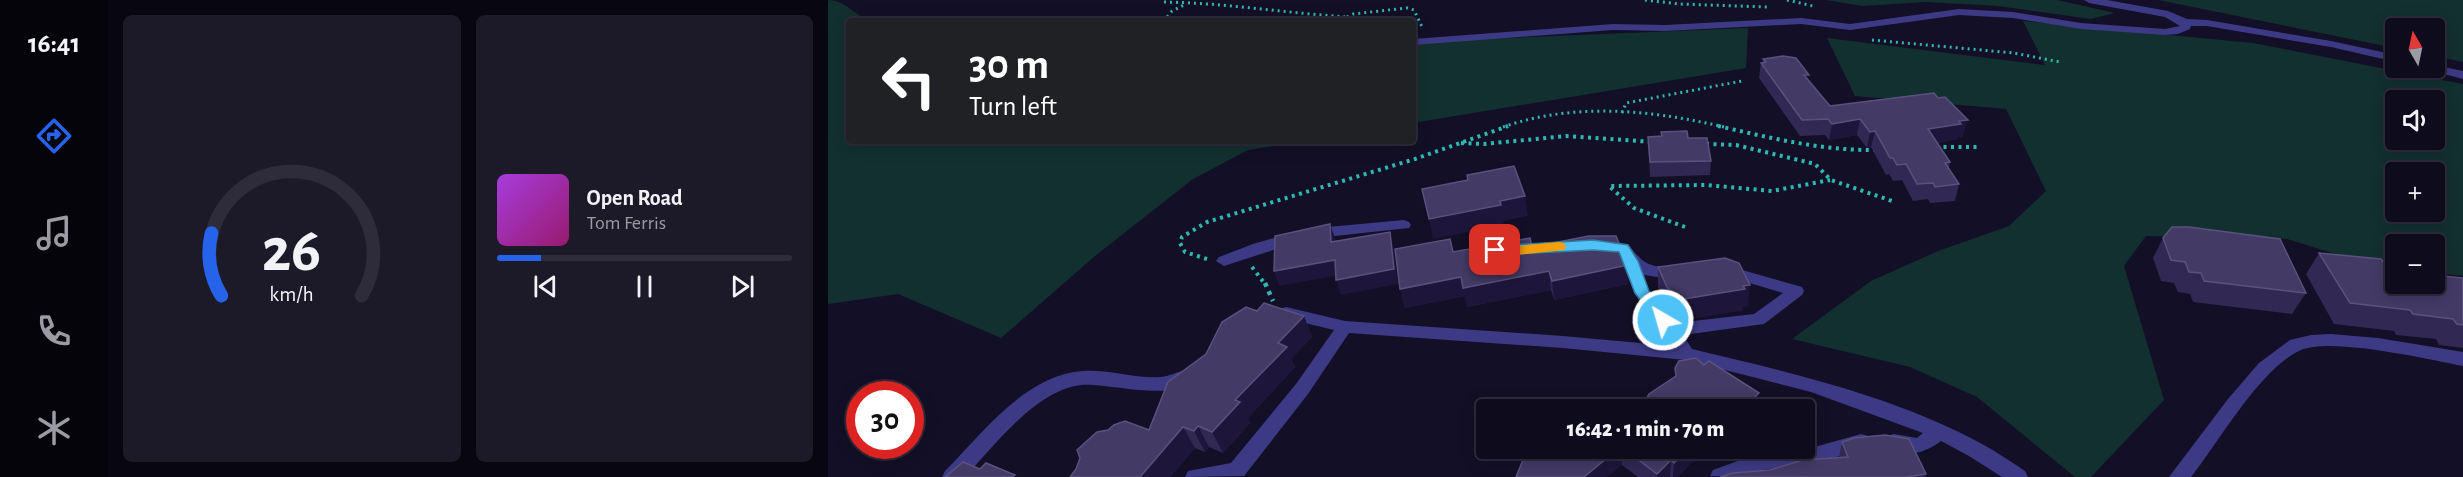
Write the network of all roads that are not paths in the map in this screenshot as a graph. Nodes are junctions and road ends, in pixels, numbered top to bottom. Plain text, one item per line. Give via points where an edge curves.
1 (2089, 0) edge
2 (2185, 22) junction
3 (1416, 42) edge
4 (2385, 56) edge
5 (2445, 71) edge
6 (2463, 75) edge
7 (1404, 225) dead end
8 (1581, 246) edge
9 (1224, 261) road end
10 (1631, 261) junction
11 (1714, 271) edge
12 (1693, 274) edge
13 (1273, 311) edge
14 (1345, 327) junction
15 (1672, 330) junction
16 (1686, 354) junction
17 (2463, 358) edge
18 (1197, 369) edge
19 (1940, 432) junction
20 (1720, 476) edge
21 (952, 477) edge
22 (1195, 477) edge
23 (2018, 477) edge
24 (2179, 477) edge

1 - 2 street via 2168,14
2 - 3 street via 2186,27 2165,32 1959,12 1850,27 1801,21 1621,27
2 - 4 street
5 - 6 street
7 - 9 street via 1306,234
8 - 10 street via 1623,248
10 - 12 street via 1647,272
10 - 15 street via 1642,293
11 - 15 street via 1725,270 1796,291 1758,320
13 - 14 street
14 - 16 street
14 - 22 street via 1302,389 1237,470
15 - 16 street
16 - 19 street via 1811,385
17 - 24 street via 2347,341 2319,340 2296,345 2253,381
18 - 21 street via 1179,381 1161,384 1103,377 1067,380 1025,405
19 - 20 street via 1920,446 1881,440 1850,443 1818,454 1754,463
19 - 23 street

